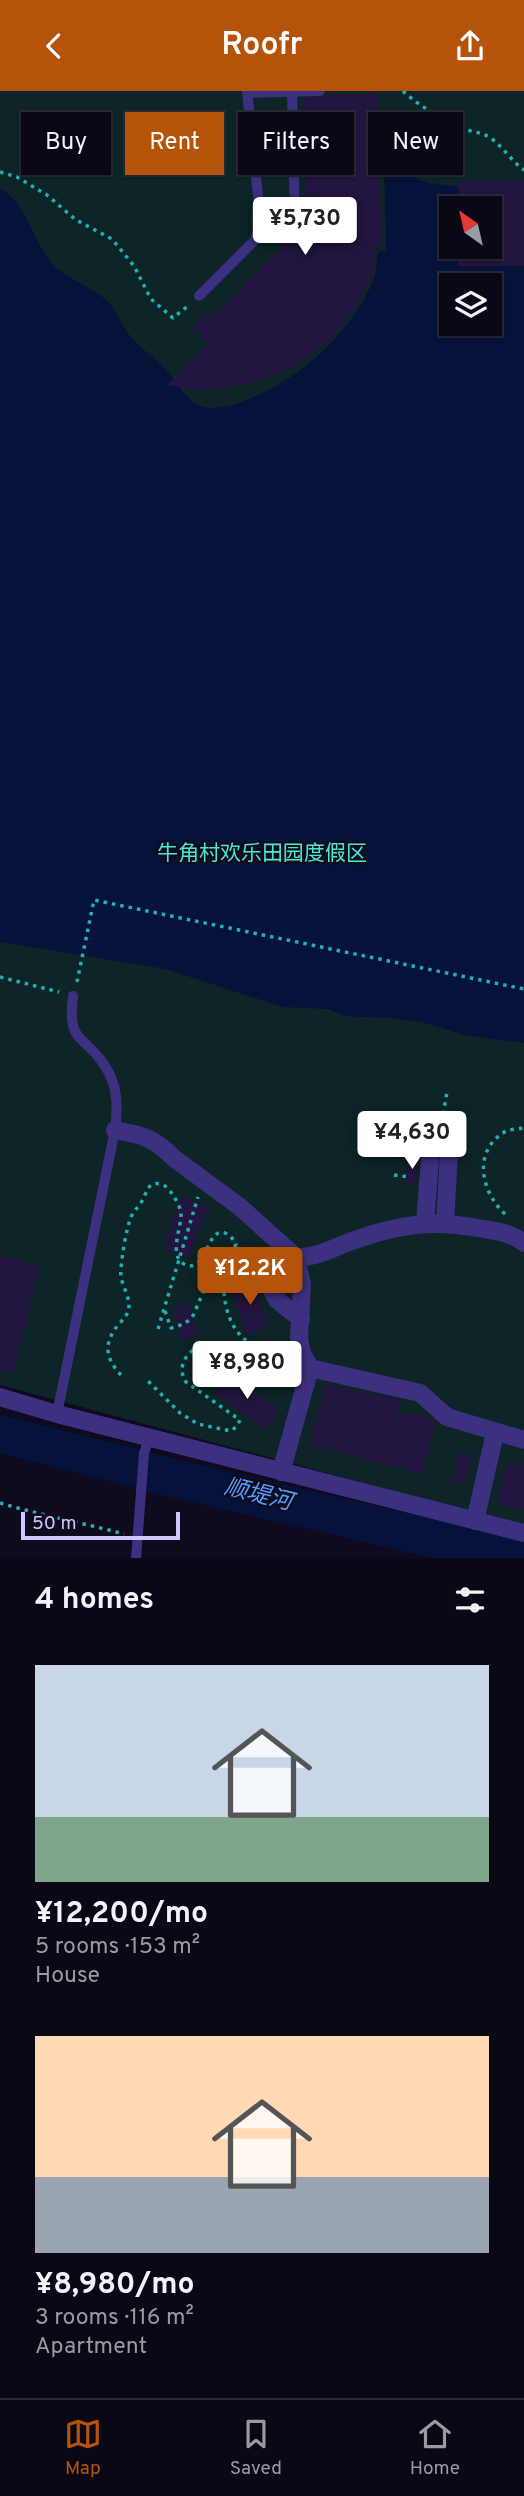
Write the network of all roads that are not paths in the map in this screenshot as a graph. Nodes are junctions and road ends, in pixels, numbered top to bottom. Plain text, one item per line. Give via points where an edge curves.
1 (292, 91) edge
2 (320, 91) edge
3 (247, 92) edge
4 (295, 226) dead end
5 (199, 296) road end
6 (73, 996) road end
7 (115, 1130) junction
8 (430, 1160) junction
9 (448, 1162) junction
10 (428, 1185) junction
11 (447, 1188) junction
12 (425, 1223) junction
13 (444, 1223) junction
14 (524, 1243) edge
15 (293, 1257) junction
16 (301, 1319) junction
17 (310, 1368) junction
18 (0, 1397) edge
19 (57, 1415) junction
20 (495, 1433) junction
21 (524, 1440) edge
22 (147, 1445) junction
23 (281, 1472) junction
24 (474, 1521) junction
25 (524, 1533) edge
26 (136, 1558) edge

1 - 4 lane, bridge
2 - 3 lane
3 - 5 lane via 261,224 254,241
6 - 7 lane via 72,1026 107,1069 116,1092
7 - 15 street via 147,1136 161,1145 274,1235
7 - 19 lane
8 - 9 street
8 - 9 street via 432,1133 450,1134
8 - 10 street
9 - 11 street
10 - 11 street
10 - 12 street
11 - 13 street
12 - 13 street
12 - 15 street via 381,1231 308,1258
13 - 14 street via 501,1232
15 - 16 street via 302,1284
15 - 16 street via 272,1290 277,1300
16 - 17 street via 299,1339
17 - 20 street via 420,1393 447,1417
17 - 23 street
18 - 19 street
19 - 22 street
20 - 21 street
20 - 24 street
22 - 23 street
22 - 26 lane
23 - 24 street
24 - 25 street

